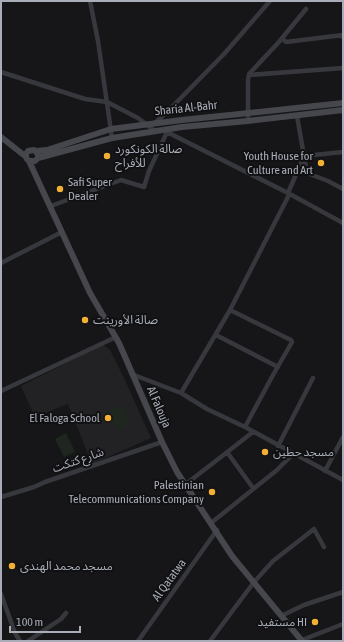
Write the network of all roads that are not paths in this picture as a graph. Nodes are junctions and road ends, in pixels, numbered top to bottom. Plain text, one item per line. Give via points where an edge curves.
1 (90, 1) edge
2 (270, 1) edge
3 (306, 9) dead end
4 (343, 36) edge
5 (282, 38) junction
6 (343, 68) edge
7 (1, 72) edge
8 (249, 76) junction
9 (107, 102) junction
10 (343, 103) edge
11 (343, 110) edge
12 (248, 113) junction
13 (297, 116) junction
14 (248, 121) junction
15 (155, 123) junction
16 (147, 124) junction
17 (111, 129) junction
18 (167, 130) junction
19 (155, 131) junction
20 (1, 137) edge
21 (112, 138) junction
22 (36, 151) junction
23 (343, 152) edge
24 (304, 156) junction
25 (38, 158) junction
26 (27, 159) junction
27 (343, 189) edge
28 (289, 194) junction
29 (50, 206) junction
30 (343, 223) edge
31 (62, 232) junction
32 (1, 263) edge
33 (230, 310) junction
34 (216, 335) dead end
35 (116, 337) junction
36 (278, 367) junction
37 (134, 375) junction
38 (313, 378) dead end
39 (1, 391) edge
40 (181, 393) junction
41 (245, 427) junction
42 (253, 432) junction
43 (343, 437) edge
44 (162, 442) junction
45 (278, 446) junction
46 (227, 452) junction
47 (293, 454) junction
48 (325, 470) junction
49 (343, 480) edge
50 (186, 484) junction
51 (253, 488) junction
52 (1, 497) edge
53 (211, 523) junction
54 (217, 530) junction
55 (324, 547) dead end
56 (254, 582) junction
57 (343, 592) edge
58 (1, 594) edge
59 (66, 613) dead end
60 (281, 616) junction
61 (343, 624) edge
62 (20, 641) edge
63 (28, 641) edge
64 (138, 641) edge
65 (210, 641) edge
66 (302, 641) edge

1 - 9 street
2 - 15 street via 224,54
3 - 5 street
4 - 5 street via 286,42
5 - 8 street
6 - 8 street
7 - 9 street via 85,99
8 - 12 street
9 - 16 street
9 - 17 street
10 - 12 main road, Sharia Al-Bahr
11 - 13 main road, Sharia Al-Bahr
12 - 14 street
12 - 15 main road, Sharia Al-Bahr
13 - 14 main road, Sharia Al-Bahr
13 - 24 street
14 - 18 main road, Sharia Al-Bahr via 182,126
15 - 16 main road, Sharia Al-Bahr
16 - 17 main road, Sharia Al-Bahr
16 - 19 street
17 - 21 street
17 - 22 main road, Sharia Al-Bahr
18 - 19 main road, Sharia Al-Bahr
18 - 28 street
18 - 29 street via 144,187 122,180
19 - 21 main road, Sharia Al-Bahr
20 - 26 main road
21 - 25 main road, Sharia Al-Bahr
22 - 25 main road
22 - 26 main road via 26,152
23 - 24 street
24 - 27 street via 307,172
24 - 28 street
25 - 26 main road via 35,161
26 - 29 main road, Al Falouja
28 - 30 street
28 - 33 street
29 - 31 main road, Al Falouja
31 - 32 street
31 - 35 main road, Al Falouja via 90,292
33 - 36 street via 291,340
33 - 40 street
34 - 36 street
35 - 37 main road, Al Falouja
35 - 39 street
36 - 41 street
37 - 40 street
37 - 44 main road, Al Falouja
38 - 45 street
40 - 41 street
41 - 42 street
42 - 45 street
42 - 46 street
43 - 48 street
44 - 50 main road, Al Falouja
44 - 52 street, شارع كتكت
45 - 47 street
46 - 50 street
46 - 51 street
47 - 48 street
47 - 51 street
48 - 49 street
50 - 53 main road, Al Falouja
51 - 53 street
53 - 54 main road, Al Falouja
54 - 56 main road, Al Falouja via 232,556
54 - 64 street, Al Qatatwa
55 - 56 street via 314,528 273,561
56 - 60 main road, Al Falouja
56 - 65 street
57 - 60 street
58 - 62 street
59 - 63 street
60 - 66 main road, Al Falouja
61 - 66 street

